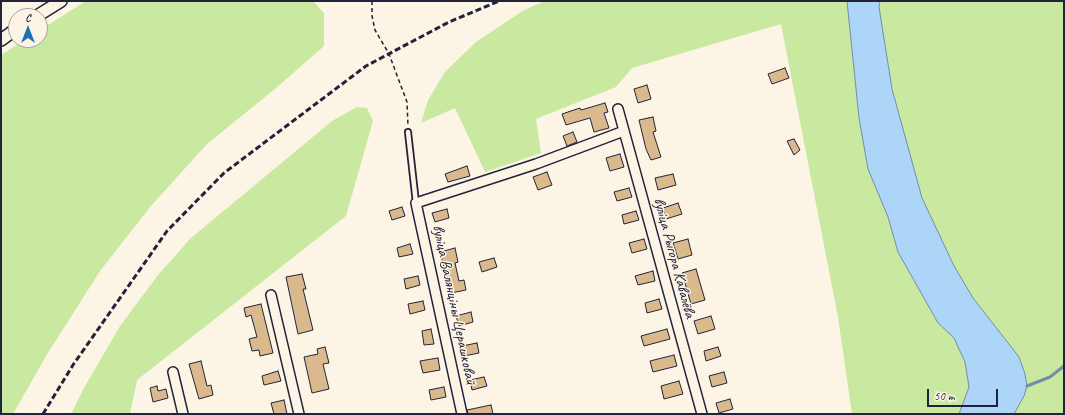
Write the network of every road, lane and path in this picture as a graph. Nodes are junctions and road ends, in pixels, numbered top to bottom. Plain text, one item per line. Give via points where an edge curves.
1 (61, 1) edge
2 (372, 1) edge
3 (48, 9) edge
4 (618, 109) dead end
5 (624, 131) junction
6 (408, 132) joint
7 (416, 203) junction
8 (271, 295) dead end
9 (173, 372) dead end
10 (183, 414) edge
11 (299, 414) edge
12 (462, 414) edge
13 (702, 414) edge

1 - 3 street
2 - 6 path via 375,30 389,54 407,102
4 - 5 street, вуліца Рыгора Кавалёва
5 - 7 street via 536,164
5 - 13 street, вуліца Рыгора Кавалёва
6 - 7 lane
7 - 12 street, вуліца Валянціны Церашковай
8 - 11 street
9 - 10 street

